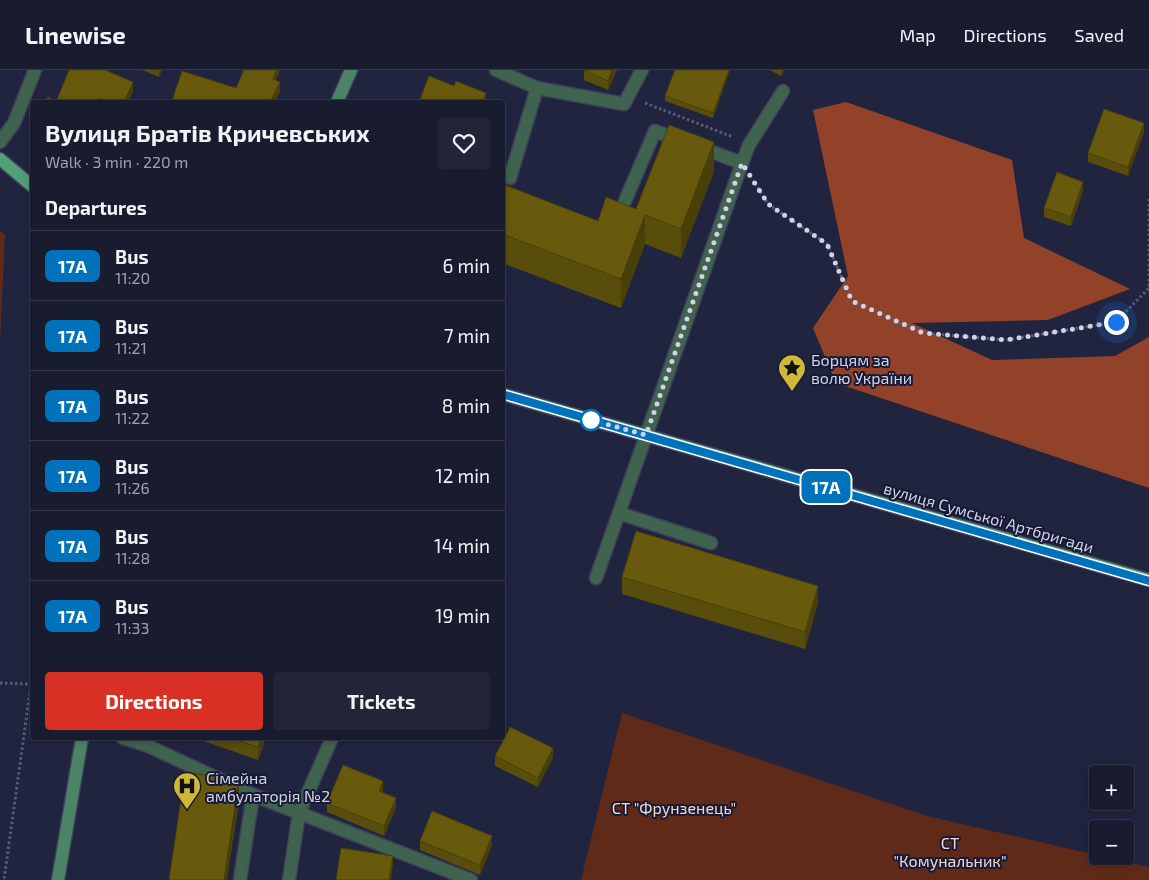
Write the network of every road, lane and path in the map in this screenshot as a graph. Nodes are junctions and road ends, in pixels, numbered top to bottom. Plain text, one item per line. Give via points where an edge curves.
1 (35, 70) edge
2 (351, 70) edge
3 (496, 70) edge
4 (642, 70) edge
5 (536, 88) junction
6 (783, 91) dead end
7 (628, 97) junction
8 (338, 100) edge
9 (0, 142) edge
10 (749, 145) junction
11 (0, 159) edge
12 (742, 163) junction
13 (510, 178) dead end
14 (30, 184) edge
15 (1149, 199) edge
16 (625, 200) dead end
17 (1149, 288) edge
18 (505, 395) edge
19 (646, 435) junction
20 (619, 513) junction
21 (711, 543) dead end
22 (596, 578) dead end
23 (1149, 580) edge
24 (0, 683) edge
25 (30, 684) edge
26 (30, 691) edge
27 (82, 740) edge
28 (130, 740) edge
29 (331, 740) edge
30 (252, 795) junction
31 (299, 813) junction
32 (4, 880) edge
33 (58, 880) edge
34 (240, 880) edge
35 (289, 880) edge
36 (472, 880) edge

1 - 9 street via 14,123
2 - 8 main road
3 - 5 street
4 - 7 street
5 - 7 street via 624,104
5 - 13 street
6 - 10 street
7 - 10 path
10 - 12 street
11 - 14 main road
12 - 16 street via 655,131
12 - 17 path via 768,204 827,244 852,301 923,333 1006,340 1116,322
12 - 19 street
15 - 17 path
18 - 19 main road, вулиця Сумської Артбригади
19 - 20 street
19 - 23 main road, вулиця Сумської Артбригади
20 - 21 street
20 - 22 street
24 - 25 path
26 - 32 path
27 - 33 main road
28 - 30 street
29 - 31 street
30 - 31 street
30 - 34 street
31 - 35 street
31 - 36 street

